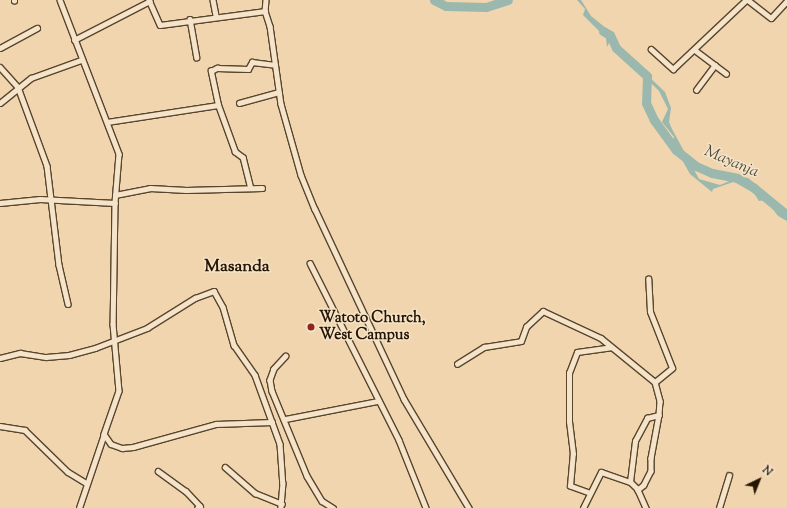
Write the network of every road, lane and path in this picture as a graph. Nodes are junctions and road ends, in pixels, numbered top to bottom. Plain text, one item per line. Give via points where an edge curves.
1 (60, 0) edge
2 (150, 0) edge
3 (213, 0) edge
4 (266, 0) edge
5 (747, 0) edge
6 (787, 1) edge
7 (265, 11) junction
8 (216, 16) junction
9 (190, 19) junction
10 (37, 28) dead end
11 (74, 40) junction
12 (0, 48) edge
13 (651, 49) dead end
14 (695, 50) junction
15 (197, 57) dead end
16 (81, 60) junction
17 (275, 65) junction
18 (715, 65) junction
19 (0, 67) edge
20 (726, 73) dead end
21 (18, 87) junction
22 (696, 90) dead end
23 (279, 92) junction
24 (0, 103) edge
25 (239, 103) dead end
26 (218, 105) junction
27 (107, 122) junction
28 (250, 187) junction
29 (262, 188) dead end
30 (115, 195) junction
31 (51, 200) junction
32 (0, 203) edge
33 (115, 203) junction
34 (310, 263) dead end
35 (648, 279) dead end
36 (68, 304) dead end
37 (114, 341) junction
38 (611, 347) junction
39 (286, 356) dead end
40 (0, 358) edge
41 (457, 364) dead end
42 (655, 382) junction
43 (378, 401) junction
44 (659, 415) junction
45 (285, 419) junction
46 (272, 422) junction
47 (0, 426) edge
48 (104, 434) junction
49 (225, 466) dead end
50 (158, 471) dead end
51 (729, 476) dead end
52 (630, 482) junction
53 (86, 483) junction
54 (638, 490) junction
55 (589, 493) junction
56 (281, 506) edge
57 (80, 508) edge
58 (198, 508) edge
59 (333, 508) edge
60 (426, 508) edge
61 (469, 508) edge
62 (583, 508) edge
63 (646, 508) edge
64 (719, 508) edge

1 - 11 street
2 - 9 street via 160,25
2 - 11 street
3 - 8 street
4 - 7 street
5 - 6 street via 771,18
5 - 14 street
7 - 8 street via 224,18
7 - 17 street via 270,26
8 - 9 street
9 - 15 street
10 - 12 street
11 - 16 street
13 - 14 street via 673,69
14 - 18 street
16 - 21 street via 42,73
16 - 27 street
17 - 23 street
17 - 26 street via 252,62 245,69 213,68 211,71
18 - 20 street
18 - 22 street
19 - 21 street
21 - 24 street
21 - 31 street via 45,160
23 - 25 street
23 - 61 street via 302,175 322,226 404,399
26 - 27 street
26 - 28 street via 235,152 243,158
27 - 30 street via 119,154
28 - 29 street
28 - 30 street via 186,190 150,188
30 - 33 street
31 - 32 street
31 - 33 street
31 - 36 street via 59,265
33 - 37 street
34 - 43 street
35 - 42 street via 650,312 672,368
37 - 40 street via 69,356 46,357 20,353
37 - 46 street via 147,328 195,298 214,291 223,307 234,345 254,375
37 - 48 street via 119,391
38 - 41 street via 594,334 543,311 526,327 521,342 484,347
38 - 42 street
38 - 55 street via 577,352 569,373 573,454 570,486
39 - 45 street via 274,369 270,380
42 - 44 street via 660,402
43 - 45 street
43 - 60 street via 411,467
44 - 52 street via 647,418 635,441
44 - 54 street via 650,458 651,471 644,485
45 - 59 street via 307,476 322,501
46 - 48 street via 216,424 122,448 111,444
46 - 56 street via 280,444 283,483
47 - 53 street via 25,430 68,472
48 - 53 street
49 - 56 street via 255,493
50 - 58 street via 186,492 200,506
51 - 64 street
52 - 54 street
52 - 55 street via 601,472
53 - 57 street
54 - 63 street
55 - 62 street

